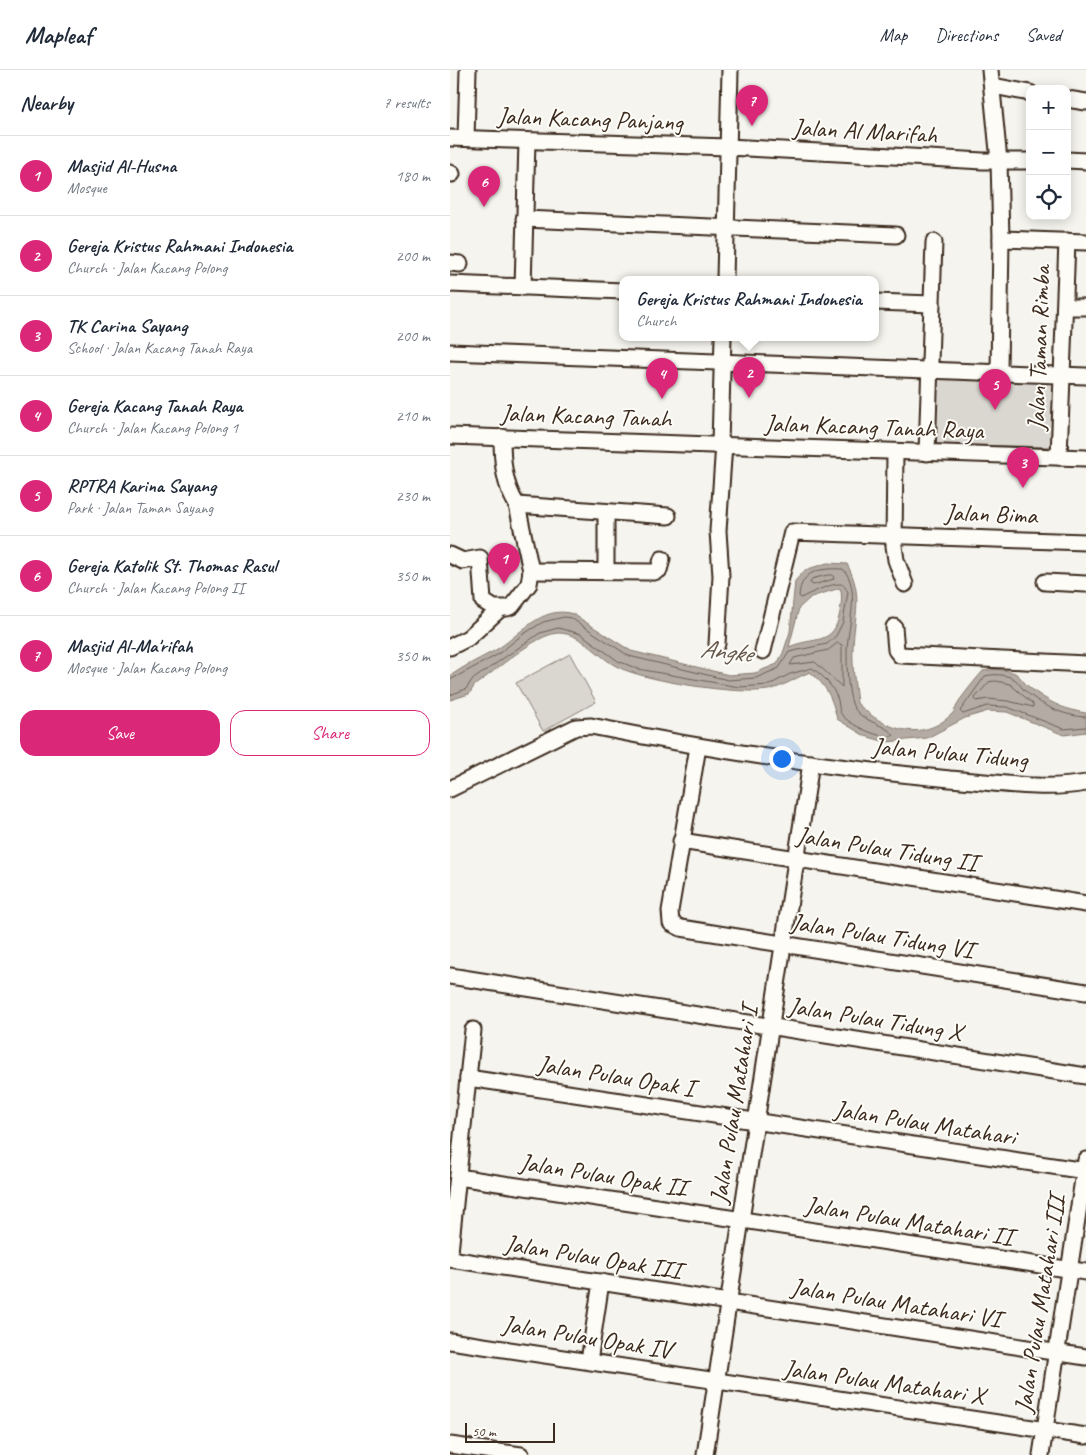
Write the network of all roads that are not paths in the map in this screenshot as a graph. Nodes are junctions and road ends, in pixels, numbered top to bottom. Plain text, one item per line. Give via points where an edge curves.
1 (468, 70) edge
2 (730, 70) edge
3 (990, 70) edge
4 (993, 86) junction
5 (1026, 92) edge
6 (1071, 100) edge
7 (1086, 102) edge
8 (450, 138) edge
9 (466, 138) junction
10 (527, 141) junction
11 (728, 147) junction
12 (1071, 160) edge
13 (999, 161) junction
14 (1026, 161) edge
15 (1086, 161) edge
16 (524, 220) junction
17 (726, 228) junction
18 (896, 234) dead end
19 (1001, 239) junction
20 (1067, 241) junction
21 (934, 242) dead end
22 (1086, 242) edge
23 (724, 276) edge
24 (450, 284) edge
25 (523, 287) junction
26 (619, 291) edge
27 (879, 302) edge
28 (932, 304) junction
29 (1064, 307) junction
30 (1086, 308) edge
31 (723, 341) edge
32 (450, 352) edge
33 (722, 362) junction
34 (930, 370) junction
35 (1000, 372) junction
36 (1062, 375) junction
37 (1086, 376) edge
38 (450, 436) edge
39 (502, 437) junction
40 (722, 444) junction
41 (896, 452) junction
42 (927, 453) junction
43 (1059, 457) junction
44 (1086, 458) edge
45 (517, 505) junction
46 (606, 512) junction
47 (668, 516) dead end
48 (894, 534) junction
49 (1086, 542) edge
50 (450, 555) edge
51 (662, 559) dead end
52 (531, 572) junction
53 (606, 572) junction
54 (1045, 582) dead end
55 (904, 584) dead end
56 (1086, 584) edge
57 (500, 609) junction
58 (894, 627) dead end
59 (717, 644) dead end
60 (450, 647) edge
61 (763, 651) dead end
62 (1086, 664) edge
63 (698, 747) junction
64 (811, 763) junction
65 (1086, 783) edge
66 (450, 789) edge
67 (681, 841) junction
68 (796, 858) junction
69 (1086, 904) edge
70 (783, 944) junction
71 (450, 976) edge
72 (1086, 992) edge
73 (771, 1027) junction
74 (473, 1030) dead end
75 (1086, 1076) edge
76 (468, 1078) junction
77 (756, 1122) junction
78 (1085, 1167) edge
79 (458, 1177) junction
80 (451, 1220) edge
81 (741, 1220) junction
82 (450, 1252) edge
83 (450, 1259) edge
84 (1069, 1269) junction
85 (1086, 1272) edge
86 (601, 1282) junction
87 (729, 1302) junction
88 (450, 1341) edge
89 (1057, 1352) junction
90 (1086, 1357) edge
91 (589, 1361) junction
92 (716, 1381) junction
93 (1045, 1430) junction
94 (1086, 1436) edge
95 (450, 1445) edge
96 (521, 1455) edge
97 (705, 1455) edge
98 (1041, 1455) edge

1 - 9 street
2 - 11 street
3 - 4 street
4 - 5 street
4 - 13 street
6 - 7 street
8 - 9 street, Jalan Kacang Panjang
9 - 10 street, Jalan Kacang Panjang
10 - 11 street, Jalan Kacang Panjang
10 - 16 street
11 - 13 street, Jalan Al Marifah
11 - 17 street
12 - 15 street
13 - 14 street, Jalan Al Marifah
13 - 19 street
16 - 17 street
16 - 25 street
17 - 18 street
17 - 23 street
19 - 20 street
19 - 35 street
20 - 22 street
20 - 29 street, Jalan Taman Rimba
21 - 28 street
24 - 25 street
25 - 26 street
27 - 28 street
28 - 34 street
29 - 30 street
29 - 36 street, Jalan Taman Rimba
31 - 33 street
32 - 33 street
33 - 34 street
33 - 40 street
34 - 35 street
34 - 42 street
35 - 36 street
36 - 37 street
36 - 43 street, Jalan Taman Rimba
38 - 39 street, Jalan Kacang Tanah
39 - 40 street, Jalan Kacang Tanah
39 - 45 street via 504,476
40 - 41 street, Jalan Kacang Tanah Raya
40 - 59 street
41 - 42 street, Jalan Kacang Tanah Raya
41 - 48 street
42 - 43 street, Jalan Kacang Tanah Raya
43 - 44 street, Jalan Kacang Tanah Raya
45 - 46 street
45 - 52 street
46 - 47 street
46 - 53 street
48 - 49 street, Jalan Bima
48 - 55 street via 896,560
48 - 61 street, Jalan Bima via 792,532
50 - 57 street via 463,561 480,558 483,601
51 - 53 street via 658,571
52 - 53 street
52 - 57 street via 524,593 512,606
54 - 56 street
57 - 60 street via 468,638
58 - 62 street via 896,650 900,655
63 - 64 street, Jalan Pulau Tidung
63 - 66 street, Jalan Pulau Tidung via 592,726 576,727
63 - 67 street
64 - 65 street, Jalan Pulau Tidung via 992,782 1071,786
64 - 68 street, Jalan Pulau Matahari I
67 - 68 street, Jalan Pulau Tidung II
67 - 70 street, Jalan Pulau Tidung VI via 671,923 681,928
68 - 69 street, Jalan Pulau Tidung II
68 - 70 street, Jalan Pulau Matahari I
70 - 72 street, Jalan Pulau Tidung VI
70 - 73 street, Jalan Pulau Matahari I
71 - 73 street, Jalan Pulau Tidung X
73 - 75 street, Jalan Pulau Tidung X
73 - 77 street, Jalan Pulau Matahari I
74 - 76 street
76 - 77 street, Jalan Pulau Opak I
76 - 79 street
77 - 78 street, Jalan Pulau Matahari
77 - 81 street, Jalan Pulau Matahari I
78 - 84 street, Jalan Pulau Matahari III
79 - 80 street
79 - 81 street, Jalan Pulau Opak II
80 - 82 street
81 - 84 street, Jalan Pulau Matahari II
81 - 87 street, Jalan Pulau Matahari I
83 - 86 street, Jalan Pulau Opak III
84 - 85 street, Jalan Pulau Matahari II
84 - 89 street, Jalan Pulau Matahari III
86 - 87 street, Jalan Pulau Opak III
86 - 91 street
87 - 89 street, Jalan Pulau Matahari VI
87 - 92 street, Jalan Pulau Matahari I
88 - 91 street, Jalan Pulau Opak IV
89 - 90 street, Jalan Pulau Matahari VI
89 - 93 street, Jalan Pulau Matahari III
91 - 92 street, Jalan Pulau Opak IV
92 - 93 street, Jalan Pulau Matahari X
92 - 97 street, Jalan Pulau Matahari I
93 - 94 street, Jalan Pulau Matahari X
93 - 98 street, Jalan Pulau Matahari III
95 - 96 street

